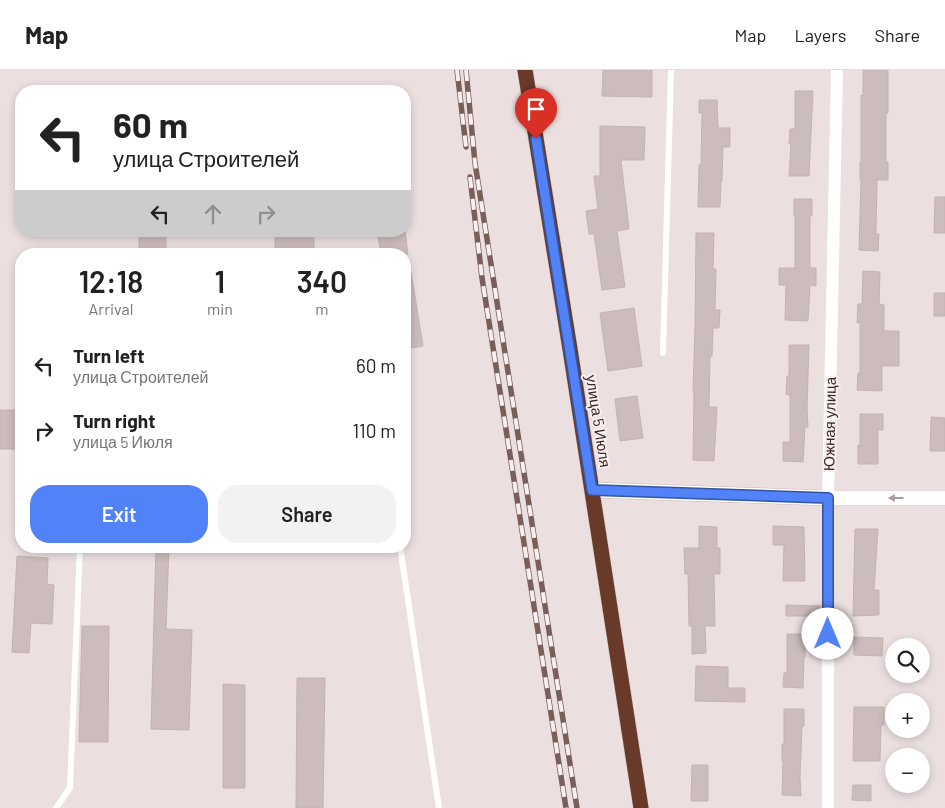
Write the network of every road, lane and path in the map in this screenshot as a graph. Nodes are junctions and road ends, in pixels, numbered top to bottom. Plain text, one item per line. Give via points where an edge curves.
1 (525, 70) edge
2 (671, 70) edge
3 (837, 70) edge
4 (663, 353) dead end
5 (592, 490) junction
6 (828, 498) junction
7 (945, 498) edge
8 (80, 553) edge
9 (401, 553) edge
10 (56, 808) edge
11 (439, 808) edge
12 (641, 808) edge
13 (828, 808) edge

1 - 5 highway, улица 5 Июля
2 - 4 lane
3 - 6 street, Южная улица
5 - 6 main road
5 - 12 highway, улица 5 Июля
7 -> 6 main road
6 - 13 street, Южная улица
8 - 10 lane via 70,788
9 - 11 lane

